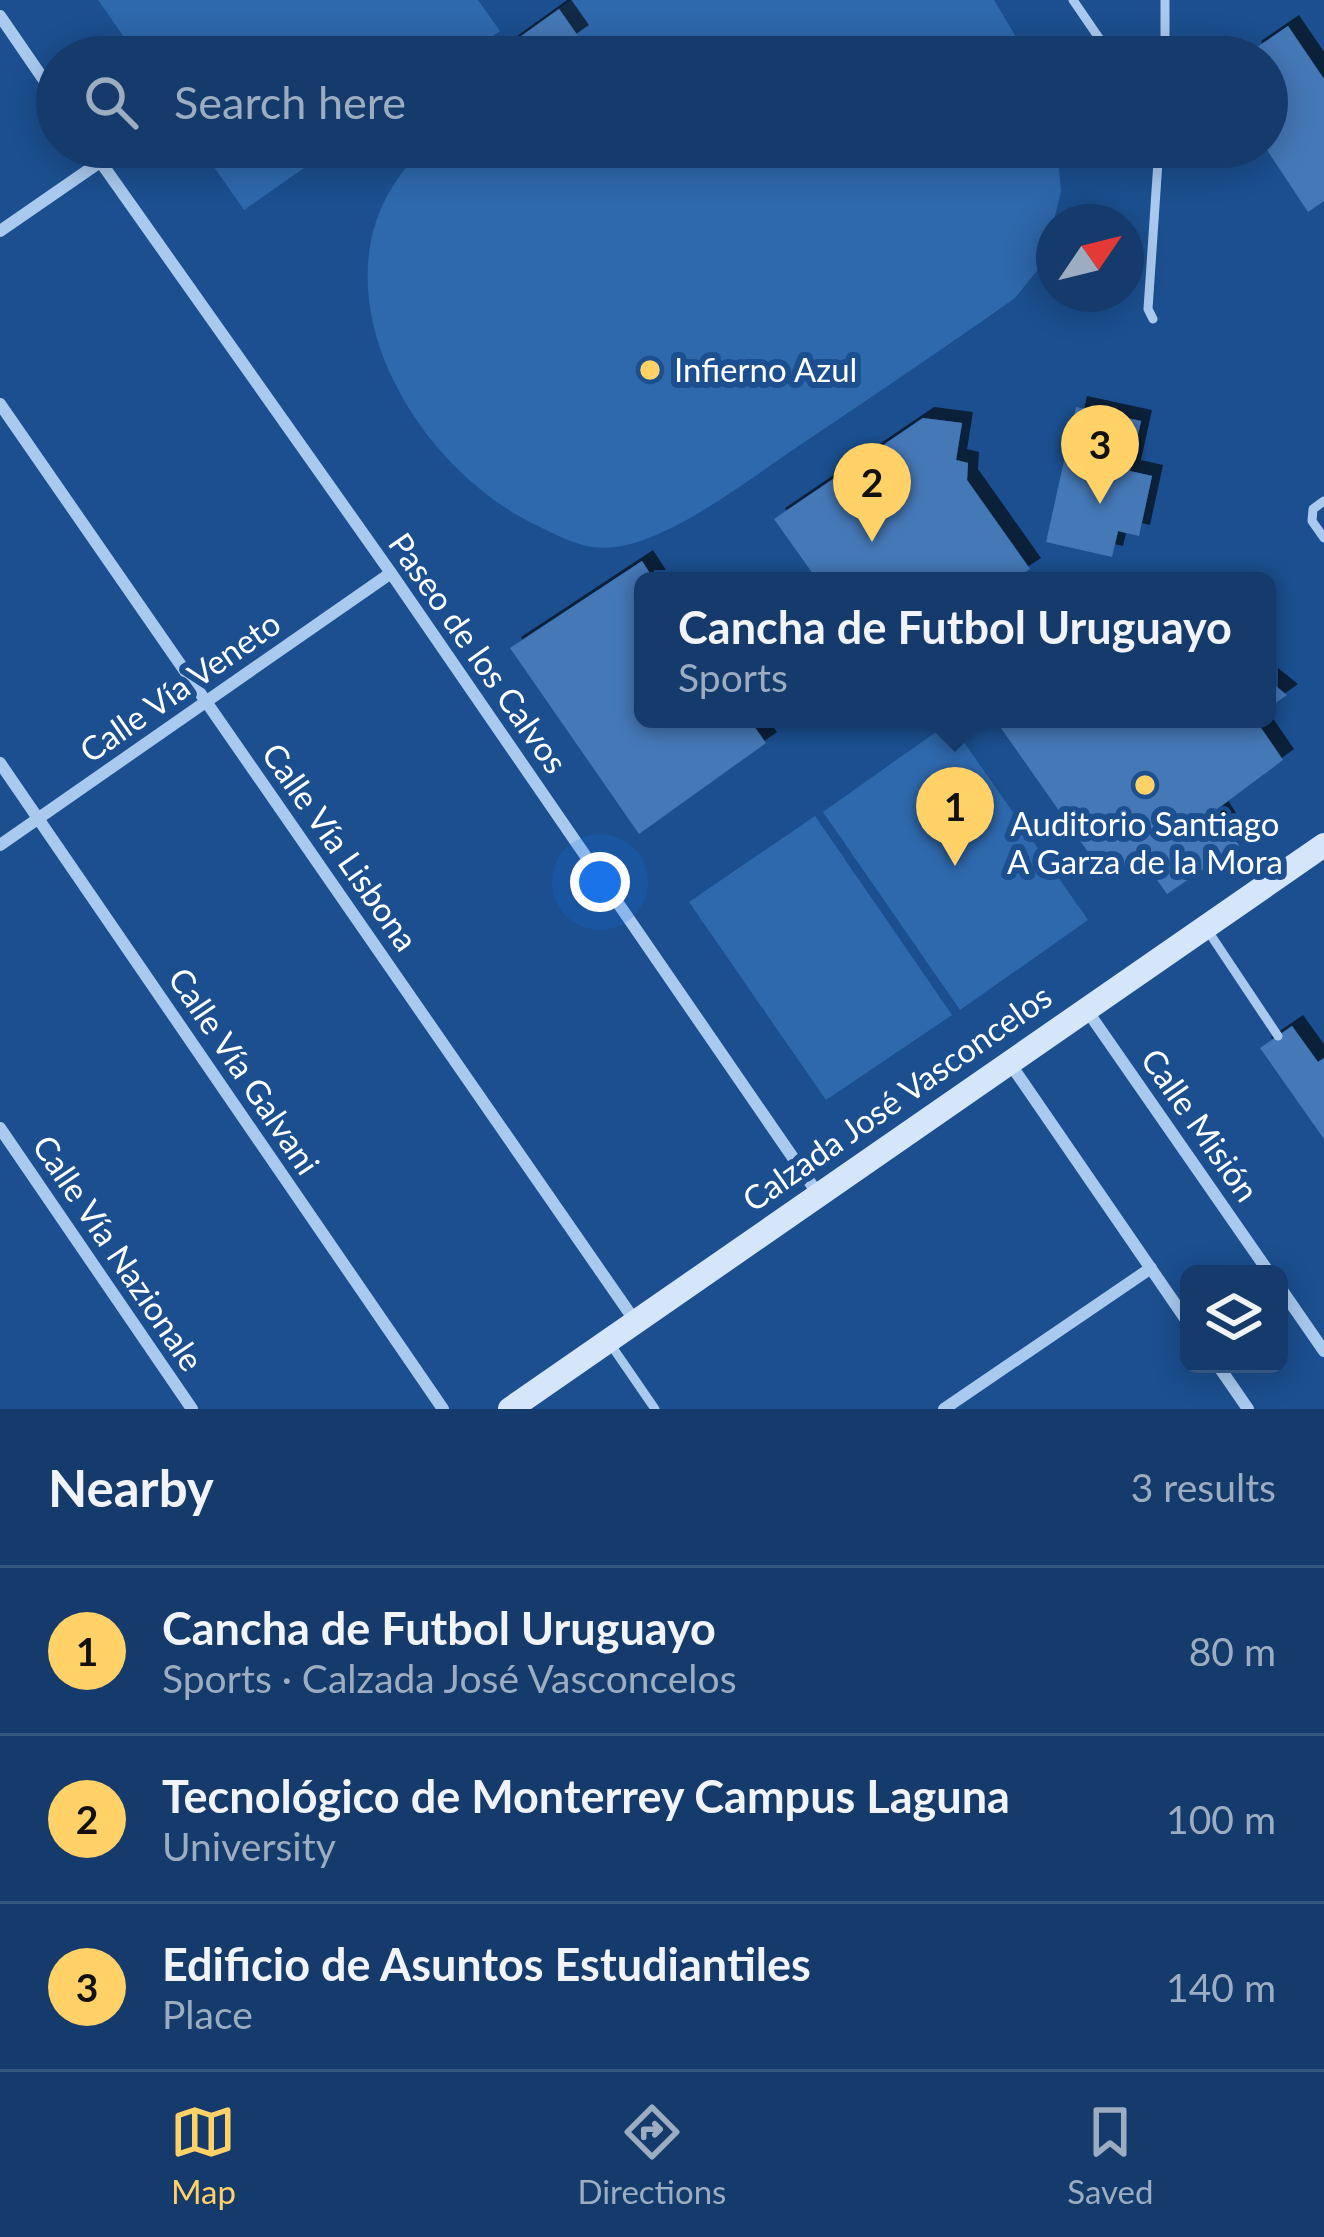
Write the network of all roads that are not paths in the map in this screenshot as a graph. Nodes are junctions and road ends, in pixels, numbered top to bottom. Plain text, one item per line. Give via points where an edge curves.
1 (1073, 0) edge
2 (1165, 0) edge
3 (0, 16) edge
4 (1098, 36) edge
5 (1165, 36) edge
6 (36, 68) edge
7 (91, 168) edge
8 (104, 168) edge
9 (1158, 168) edge
10 (0, 231) edge
11 (1154, 319) dead end
12 (0, 404) edge
13 (1324, 501) edge
14 (1324, 538) edge
15 (391, 574) junction
16 (207, 702) junction
17 (0, 763) edge
18 (38, 819) junction
19 (1324, 844) edge
20 (0, 845) edge
21 (1204, 926) junction
22 (1085, 1007) junction
23 (1278, 1036) dead end
24 (1008, 1061) junction
25 (0, 1128) edge
26 (818, 1194) junction
27 (1264, 1265) edge
28 (1151, 1268) junction
29 (1288, 1299) edge
30 (1180, 1311) edge
31 (635, 1322) junction
32 (608, 1341) junction
33 (1324, 1351) edge
34 (1223, 1373) edge
35 (192, 1409) edge
36 (443, 1409) edge
37 (510, 1409) edge
38 (655, 1409) edge
39 (944, 1409) edge
40 (1248, 1409) edge

1 - 4 lane
2 - 5 lane
3 - 6 street
7 - 10 street
8 - 15 street, Paseo de los Calvos
9 - 11 lane via 1148,309
12 - 16 street, Calle Vía Lisbona
13 - 14 lane via 1312,521
15 - 16 street, Calle Vía Veneto
15 - 26 street, Paseo de los Calvos
16 - 18 street, Calle Vía Veneto
16 - 31 street, Calle Vía Lisbona
17 - 18 street, Calle Vía Galvani
18 - 20 street, Calle Vía Veneto
18 - 36 street, Calle Vía Galvani
19 - 21 main road, Calzada José Vasconcelos
21 - 22 main road, Calzada José Vasconcelos
21 - 23 lane
22 - 24 main road, Calzada José Vasconcelos
22 - 27 street, Calle Misión
24 - 26 main road, Calzada José Vasconcelos
24 - 28 street
25 - 35 street, Calle Vía Nazionale
26 - 31 main road, Calzada José Vasconcelos
28 - 30 street
28 - 39 street
29 - 33 street
31 - 32 main road, Calzada José Vasconcelos
32 - 37 main road, Calzada José Vasconcelos
32 - 38 lane
34 - 40 street

